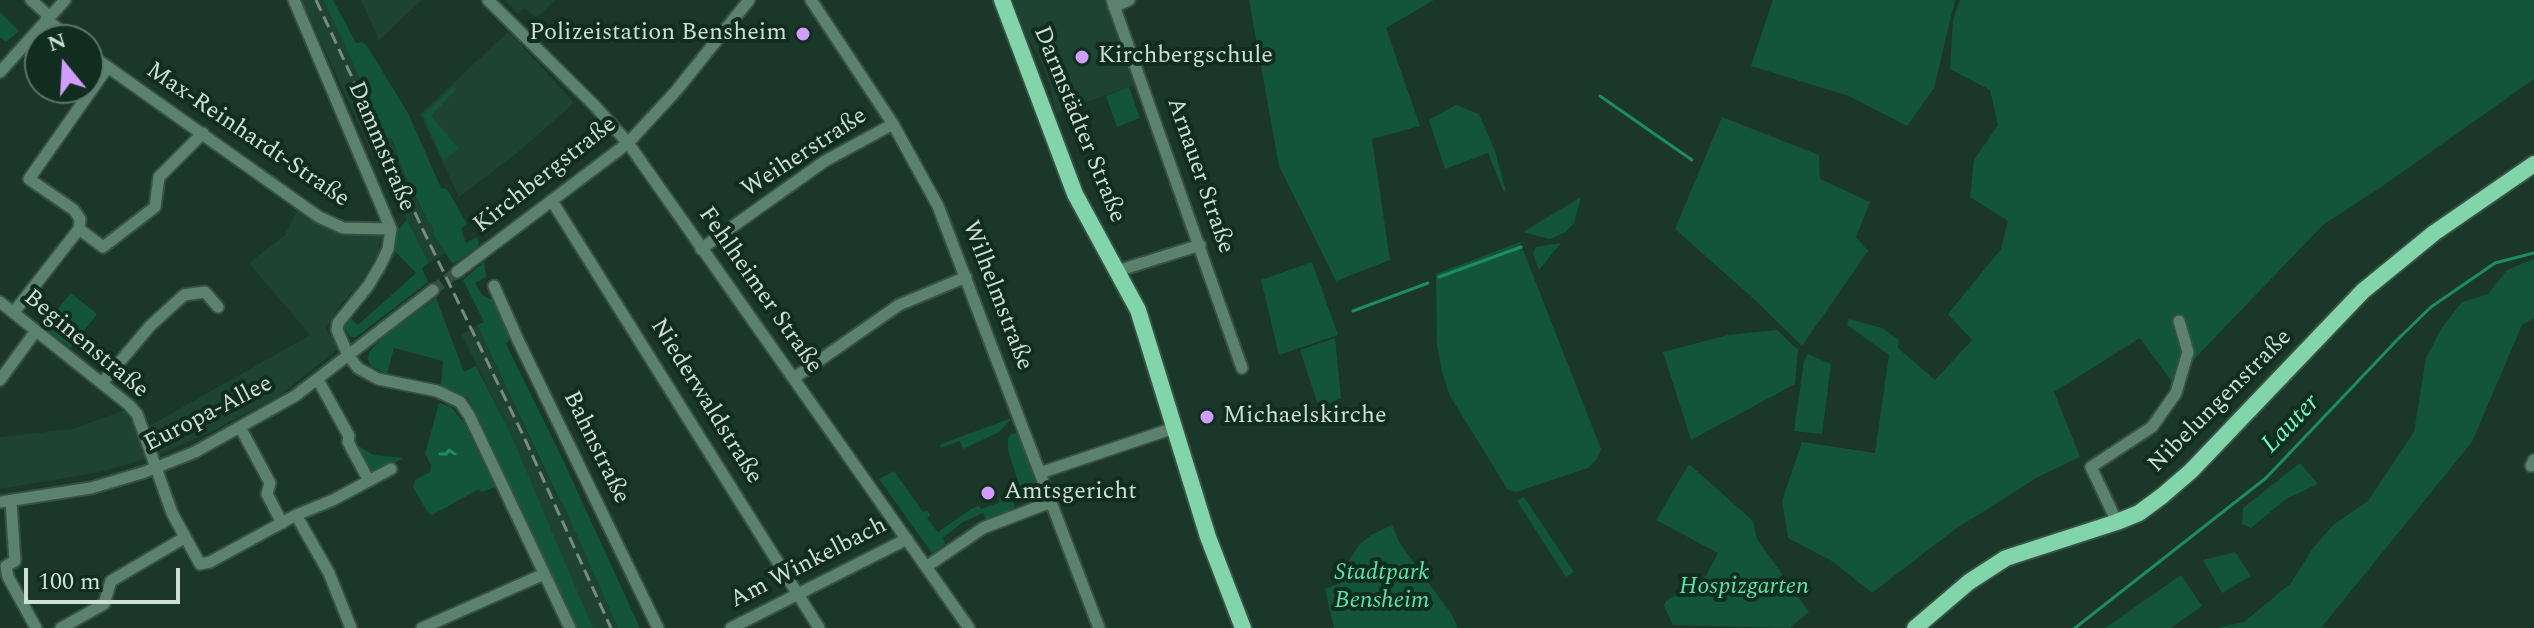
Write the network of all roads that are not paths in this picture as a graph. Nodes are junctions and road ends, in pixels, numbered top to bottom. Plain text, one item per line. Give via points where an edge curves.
1 (31, 0) edge
2 (65, 0) edge
3 (294, 0) edge
4 (488, 0) edge
5 (749, 0) edge
6 (811, 0) edge
7 (1002, 0) edge
8 (1129, 0) edge
9 (1113, 4) edge
10 (48, 18) junction
11 (55, 24) edge
12 (104, 66) edge
13 (107, 68) junction
14 (0, 72) edge
15 (893, 124) junction
16 (203, 133) junction
17 (628, 143) junction
18 (2534, 164) edge
19 (552, 201) junction
20 (79, 229) junction
21 (391, 229) junction
22 (1200, 245) junction
23 (701, 249) junction
24 (1117, 271) junction
25 (457, 272) tunnel mouth
26 (966, 277) junction
27 (494, 286) dead end
28 (433, 290) tunnel mouth
29 (0, 302) edge
30 (218, 307) dead end
31 (14, 312) junction
32 (2179, 321) dead end
33 (35, 332) junction
34 (348, 355) junction
35 (1242, 368) dead end
36 (794, 378) junction
37 (0, 380) edge
38 (318, 380) junction
39 (102, 383) junction
40 (1174, 428) junction
41 (241, 429) junction
42 (156, 468) junction
43 (391, 469) dead end
44 (1040, 473) junction
45 (369, 481) junction
46 (5, 502) edge
47 (1051, 502) junction
48 (296, 515) junction
49 (2117, 522) junction
50 (282, 523) junction
51 (184, 538) junction
52 (907, 539) junction
53 (926, 567) junction
54 (544, 574) junction
55 (799, 593) junction
56 (36, 628) edge
57 (61, 628) edge
58 (351, 628) edge
59 (422, 628) edge
60 (570, 628) edge
61 (658, 628) edge
62 (731, 628) edge
63 (819, 628) edge
64 (969, 628) edge
65 (1099, 628) edge
66 (1243, 628) edge
67 (1915, 628) edge

1 - 10 street
2 - 10 street
3 - 21 street, Dammstraße
4 - 17 street, Fehlheimer Straße
5 - 17 street, Kirchbergstraße
6 - 15 street, Wilhelmstraße
7 - 24 main road, Darmstädter Straße via 1075,194
8 - 9 street
9 - 22 street, Arnauer Straße
10 - 11 street
10 - 14 street
12 - 13 street, Max-Reinhardt-Straße
13 - 16 street, Max-Reinhardt-Straße
13 - 20 street via 29,179 74,210
15 - 23 street, Weiherstraße via 825,161
15 - 26 street, Wilhelmstraße via 938,206
16 - 20 street via 159,177 155,207 103,247
16 - 21 street, Max-Reinhardt-Straße via 319,217 343,228
17 - 19 street, Kirchbergstraße
17 - 23 street, Fehlheimer Straße
18 - 49 main road, Nibelungenstraße via 2396,262 2191,471 2139,513
19 - 25 street, Kirchbergstraße
19 - 55 street, Niederwaldstraße
20 - 31 street
21 - 34 street, Dammstraße via 380,266 338,323
22 - 24 street
22 - 35 street, Arnauer Straße
23 - 36 street, Fehlheimer Straße
24 - 40 main road, Darmstädter Straße via 1138,310
26 - 36 street via 899,305
26 - 44 street, Wilhelmstraße
27 - 61 street, Bahnstraße
28 - 34 street, Europa-Allee
29 - 31 street, Beginenstraße
30 - 39 street via 205,292 184,295
31 - 33 street, Beginenstraße
32 - 49 street via 2188,352 2176,393 2152,427 2091,467
33 - 37 street
33 - 39 street, Beginenstraße
34 - 38 street, Europa-Allee
34 - 54 street via 378,379 437,391 460,402
36 - 52 street, Fehlheimer Straße
38 - 41 street, Europa-Allee
38 - 45 street
39 - 42 street, Beginenstraße via 137,414
40 - 44 street
40 - 66 main road, Darmstädter Straße
41 - 42 street, Europa-Allee
41 - 50 street via 270,483 267,494
42 - 46 street, Europa-Allee via 91,488
42 - 51 street, Beginenstraße
43 - 45 street
44 - 47 street, Wilhelmstraße
45 - 48 street
46 - 56 street via 15,561 6,566 8,577
47 - 53 street via 983,528
47 - 65 street, Wilhelmstraße
48 - 50 street
48 - 58 street via 329,573
49 - 67 main road, Nibelungenstraße via 2006,558
50 - 51 street via 200,564
51 - 57 street via 111,581 104,604
52 - 53 street, Fehlheimer Straße
52 - 55 street, Am Winkelbach
53 - 64 street, Fehlheimer Straße
54 - 59 street
54 - 60 street
55 - 62 street, Am Winkelbach
55 - 63 street, Niederwaldstraße

